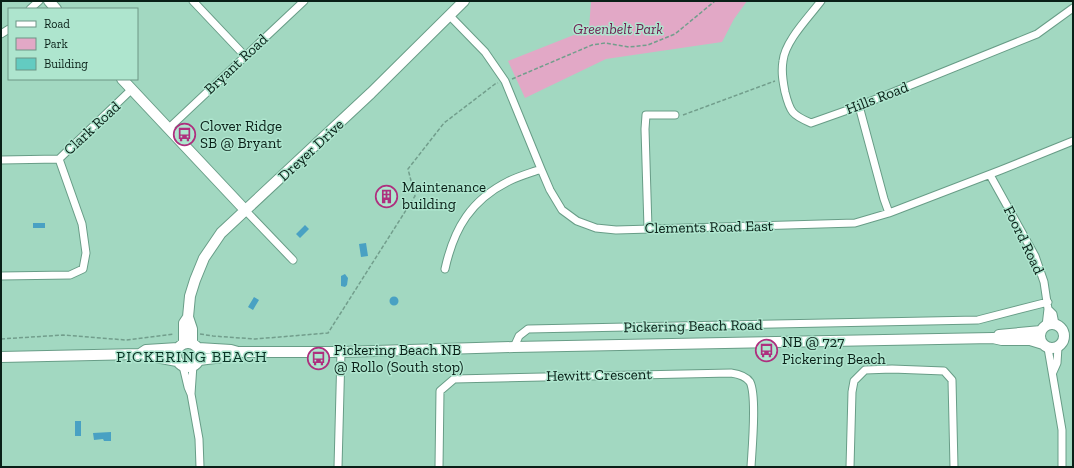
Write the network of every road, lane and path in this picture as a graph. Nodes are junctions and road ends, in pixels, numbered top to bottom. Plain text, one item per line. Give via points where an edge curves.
1 (39, 1) edge
2 (193, 1) edge
3 (304, 1) edge
4 (464, 1) edge
5 (715, 1) edge
6 (821, 1) edge
7 (31, 8) edge
8 (1073, 8) edge
9 (450, 15) junction
10 (245, 56) junction
11 (782, 79) junction
12 (123, 80) edge
13 (505, 81) junction
14 (132, 89) junction
15 (859, 106) junction
16 (675, 115) joint
17 (169, 128) junction
18 (1072, 143) edge
19 (59, 159) junction
20 (1, 160) edge
21 (541, 169) junction
22 (990, 174) junction
23 (246, 211) junction
24 (889, 213) junction
25 (648, 228) junction
26 (293, 260) dead end
27 (445, 269) dead end
28 (1, 276) edge
29 (1048, 306) junction
30 (1051, 328) junction
31 (1073, 331) edge
32 (993, 338) junction
33 (1, 339) edge
34 (188, 342) junction
35 (1057, 344) edge
36 (514, 347) junction
37 (238, 352) junction
38 (341, 352) junction
39 (140, 354) junction
40 (1, 357) edge
41 (188, 363) junction
42 (200, 467) edge
43 (338, 467) edge
44 (439, 467) edge
45 (751, 467) edge
46 (850, 467) edge
47 (954, 467) edge
48 (1062, 467) edge

1 - 7 street
2 - 10 street
3 - 10 street, Bryant Road
4 - 9 street, Dreyer Drive
5 - 13 path via 668,38 629,48 606,43 592,45
6 - 11 street, Hills Road via 789,44 783,60
8 - 15 street, Hills Road via 1037,34
9 - 13 street, Clements Road East via 485,52
9 - 23 street, Dreyer Drive
10 - 17 street, Bryant Road
11 - 15 street, Hills Road via 790,109 797,117 811,123
11 - 16 path via 686,114
12 - 14 street
13 - 21 street, Clements Road East
13 - 34 path via 495,84 444,123 408,169 415,196 328,333
14 - 17 street
14 - 19 street, Clark Road
15 - 24 street
16 - 25 street via 646,115
17 - 23 street
18 - 22 street, Clements Road East
19 - 20 street, Clark Road
19 - 28 street via 82,224 86,254 83,269 70,275
21 - 25 street, Clements Road East via 562,210 577,221 596,228 616,230
21 - 27 street via 510,180 492,190 469,212 457,229
22 - 24 street, Clements Road East
22 - 29 street, Foord Road via 1035,256 1044,282
23 - 26 street
23 - 34 street, Dreyer Drive via 221,233 204,258 190,296 188,317 192,329
24 - 25 street, Clements Road East via 855,223
29 - 30 street, Foord Road via 1052,314
29 - 36 street, Pickering Beach Road via 978,320 528,329 519,336
30 - 31 street, Pickering Beach Road
30 - 32 street, Pickering Beach Road via 1002,334
30 - 35 street via 1064,334
30 - 35 street via 1040,336
32 - 35 street, Pickering Beach Road
32 - 36 street, Pickering Beach Road
33 - 34 path via 63,335
34 - 37 street, Pickering Beach Road
34 - 39 street, Pickering Beach Road via 146,350
34 - 41 street via 199,352
34 - 41 street via 176,353
35 - 48 street via 1049,354 1062,430
36 - 38 street, Pickering Beach Road
37 - 38 street, Pickering Beach Road
37 - 41 street, Pickering Beach Road via 233,356
38 - 43 street
39 - 40 street, Pickering Beach Road
39 - 41 street, Pickering Beach Road
41 - 42 street via 199,439
44 - 45 street, Hewitt Crescent via 440,391 454,379 731,373 741,375 750,381 753,394
46 - 47 street via 854,381 865,370 892,369 944,371 952,380

